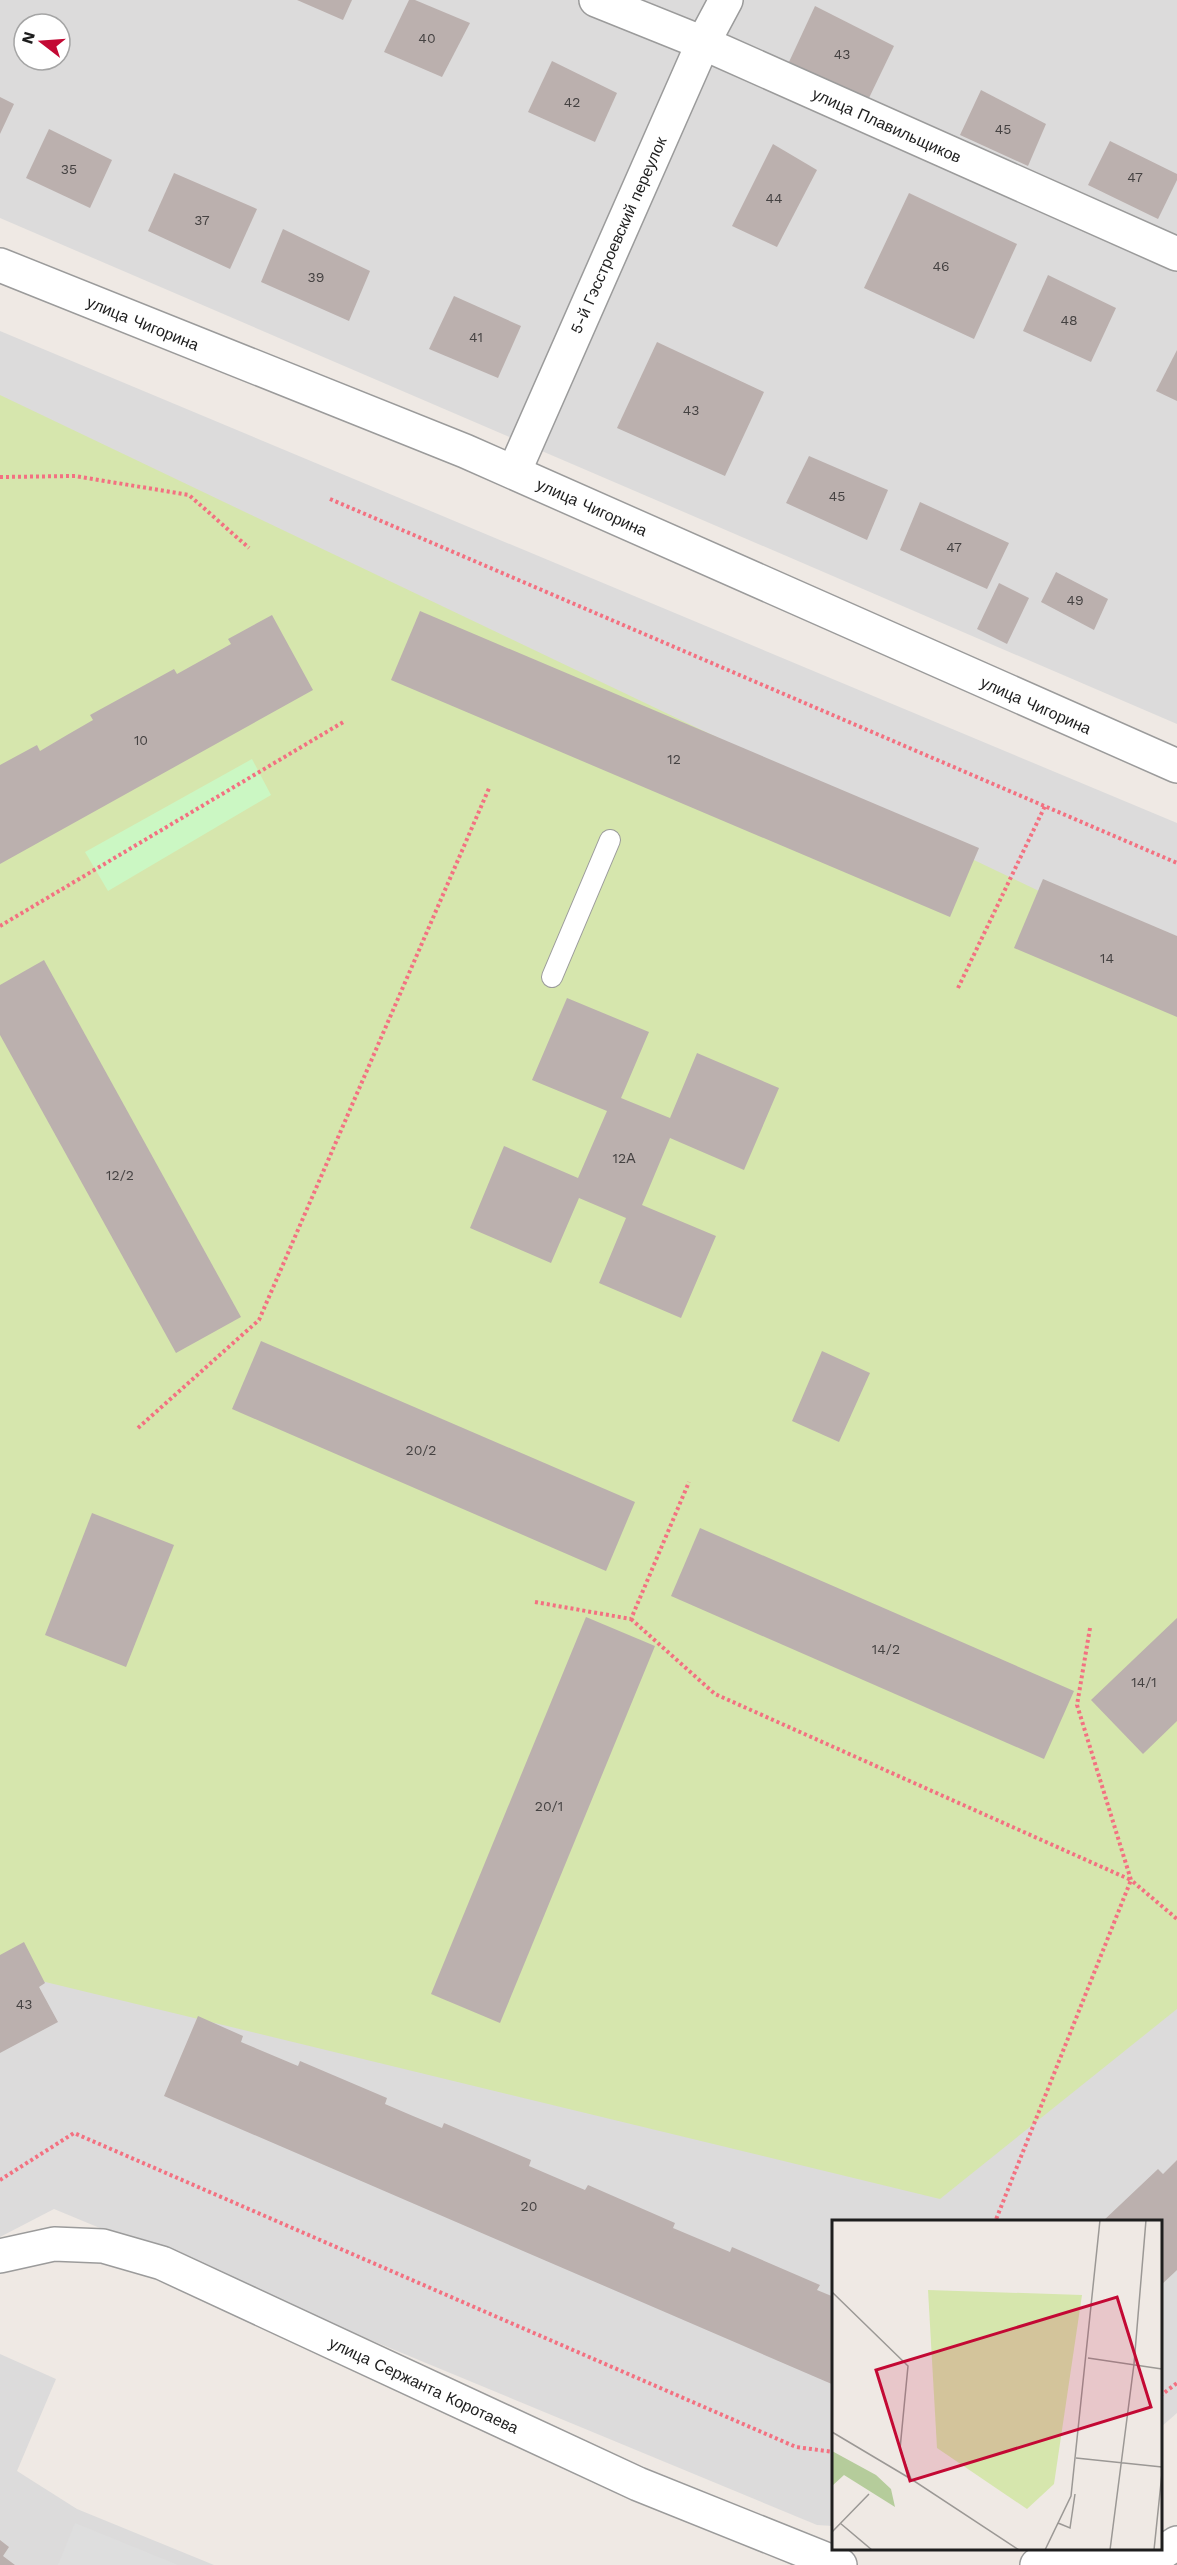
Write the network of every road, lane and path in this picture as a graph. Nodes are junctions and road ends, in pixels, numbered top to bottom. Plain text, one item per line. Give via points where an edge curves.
1 (596, 0) edge
2 (726, 0) edge
3 (703, 43) junction
4 (1177, 254) edge
5 (0, 265) edge
6 (514, 472) junction
7 (0, 477) edge
8 (330, 499) dead end
9 (249, 548) dead end
10 (345, 721) dead end
11 (1177, 766) edge
12 (490, 786) dead end
13 (1045, 806) junction
14 (610, 840) dead end
15 (1177, 863) edge
16 (0, 926) edge
17 (552, 977) dead end
18 (958, 988) dead end
19 (138, 1428) dead end
20 (689, 1482) dead end
21 (535, 1602) dead end
22 (631, 1619) junction
23 (1090, 1628) dead end
24 (1131, 1880) junction
25 (1177, 1919) edge
26 (0, 2180) edge
27 (996, 2220) edge
28 (0, 2256) edge
29 (1177, 2383) edge
30 (1162, 2395) edge
31 (832, 2452) edge
32 (1163, 2554) edge
33 (840, 2565) edge
34 (1037, 2565) edge

1 - 3 street, улица Плавильщиков
2 - 3 street, 5-й Гэсстроевский переулок
3 - 4 street, улица Плавильщиков
3 - 6 street, 5-й Гэсстроевский переулок
5 - 6 street, улица Чигорина
6 - 11 street, улица Чигорина
7 - 9 path via 75,476 189,495
8 - 13 path
10 - 16 path
12 - 19 path via 259,1320
13 - 15 path
13 - 18 path
14 - 17 lane
20 - 22 path
21 - 22 path
22 - 24 path via 715,1694
23 - 24 path via 1077,1705
24 - 25 path
24 - 27 path
26 - 31 path via 74,2133 796,2447
28 - 33 street, улица Сержанта Коротаева via 54,2244 103,2246 162,2263 638,2484
29 - 30 path
32 - 34 street

